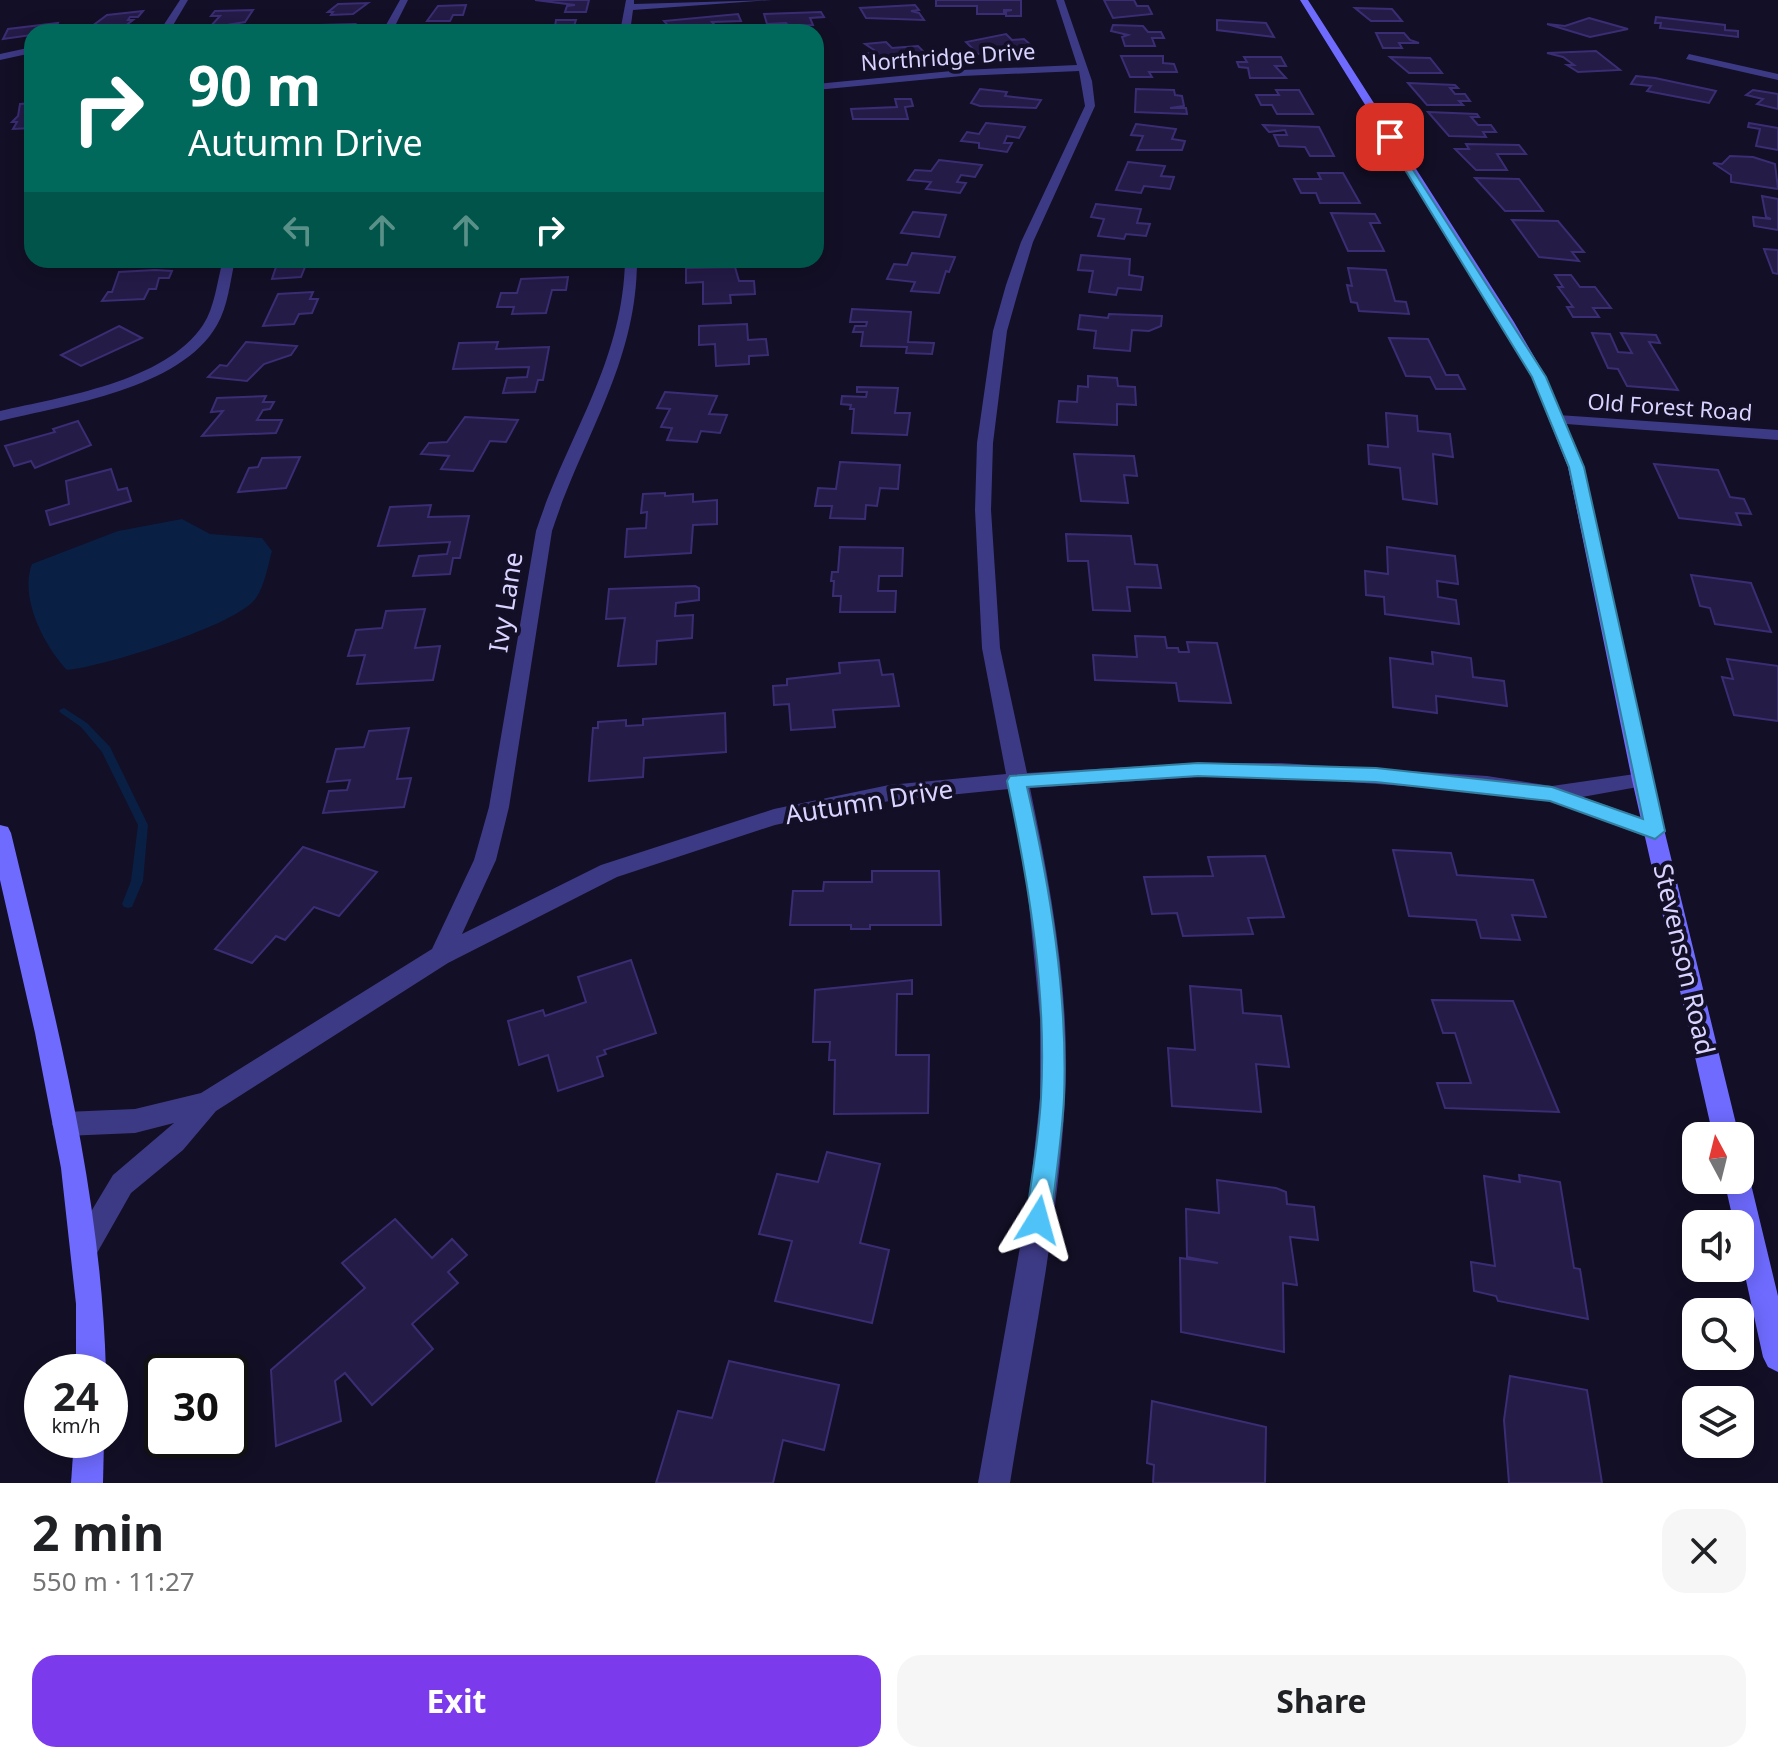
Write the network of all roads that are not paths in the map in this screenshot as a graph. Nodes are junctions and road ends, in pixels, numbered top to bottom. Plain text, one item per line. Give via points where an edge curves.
1 (184, 0) edge
2 (404, 0) edge
3 (768, 0) edge
4 (1060, 0) edge
5 (1304, 0) edge
6 (630, 4) edge
7 (169, 24) edge
8 (391, 24) edge
9 (626, 24) edge
10 (24, 52) edge
11 (1, 57) edge
12 (1689, 57) dead end
13 (1083, 68) junction
14 (1778, 77) edge
15 (824, 86) edge
16 (227, 268) edge
17 (631, 268) edge
18 (0, 416) edge
19 (1558, 420) junction
20 (1778, 435) edge
21 (1642, 780) junction
22 (1016, 781) junction
23 (1552, 794) junction
24 (1655, 831) junction
25 (0, 833) edge
26 (440, 956) junction
27 (207, 1103) junction
28 (1723, 1122) edge
29 (65, 1124) junction
30 (1740, 1194) edge
31 (87, 1244) junction
32 (90, 1354) edge
33 (1778, 1357) edge
34 (88, 1458) edge
35 (87, 1483) edge
36 (994, 1483) edge

1 - 7 street
2 - 8 street
3 - 6 street
4 - 13 street
5 - 19 main road, Stevenson Road via 1507,322
6 - 9 street
10 - 11 street
12 - 14 street
13 - 15 street, Northridge Drive
13 - 22 street via 1090,106 1027,242 1013,285 1000,331 985,443 990,635
16 - 18 street via 214,316 184,353 115,385
17 - 26 street, Ivy Lane via 623,337 554,493 544,531 499,807 485,860
19 - 20 street, Old Forest Road
19 - 21 main road, Stevenson Road via 1592,528
21 - 23 street, Autumn Drive
21 - 24 main road, Stevenson Road
22 - 23 street, Autumn Drive via 1281,770 1487,784
22 - 26 street, Autumn Drive via 832,802 713,834 609,871
22 - 36 street via 1041,903 1053,1098 1043,1191
23 - 24 street, Autumn Drive
24 - 28 main road, Stevenson Road
25 - 29 main road
26 - 27 street, Autumn Drive
27 - 29 street, Autumn Drive via 135,1121
27 - 31 street, Autumn Drive via 174,1142 122,1184
29 - 31 main road
30 - 33 main road
31 - 32 main road
34 - 35 main road

